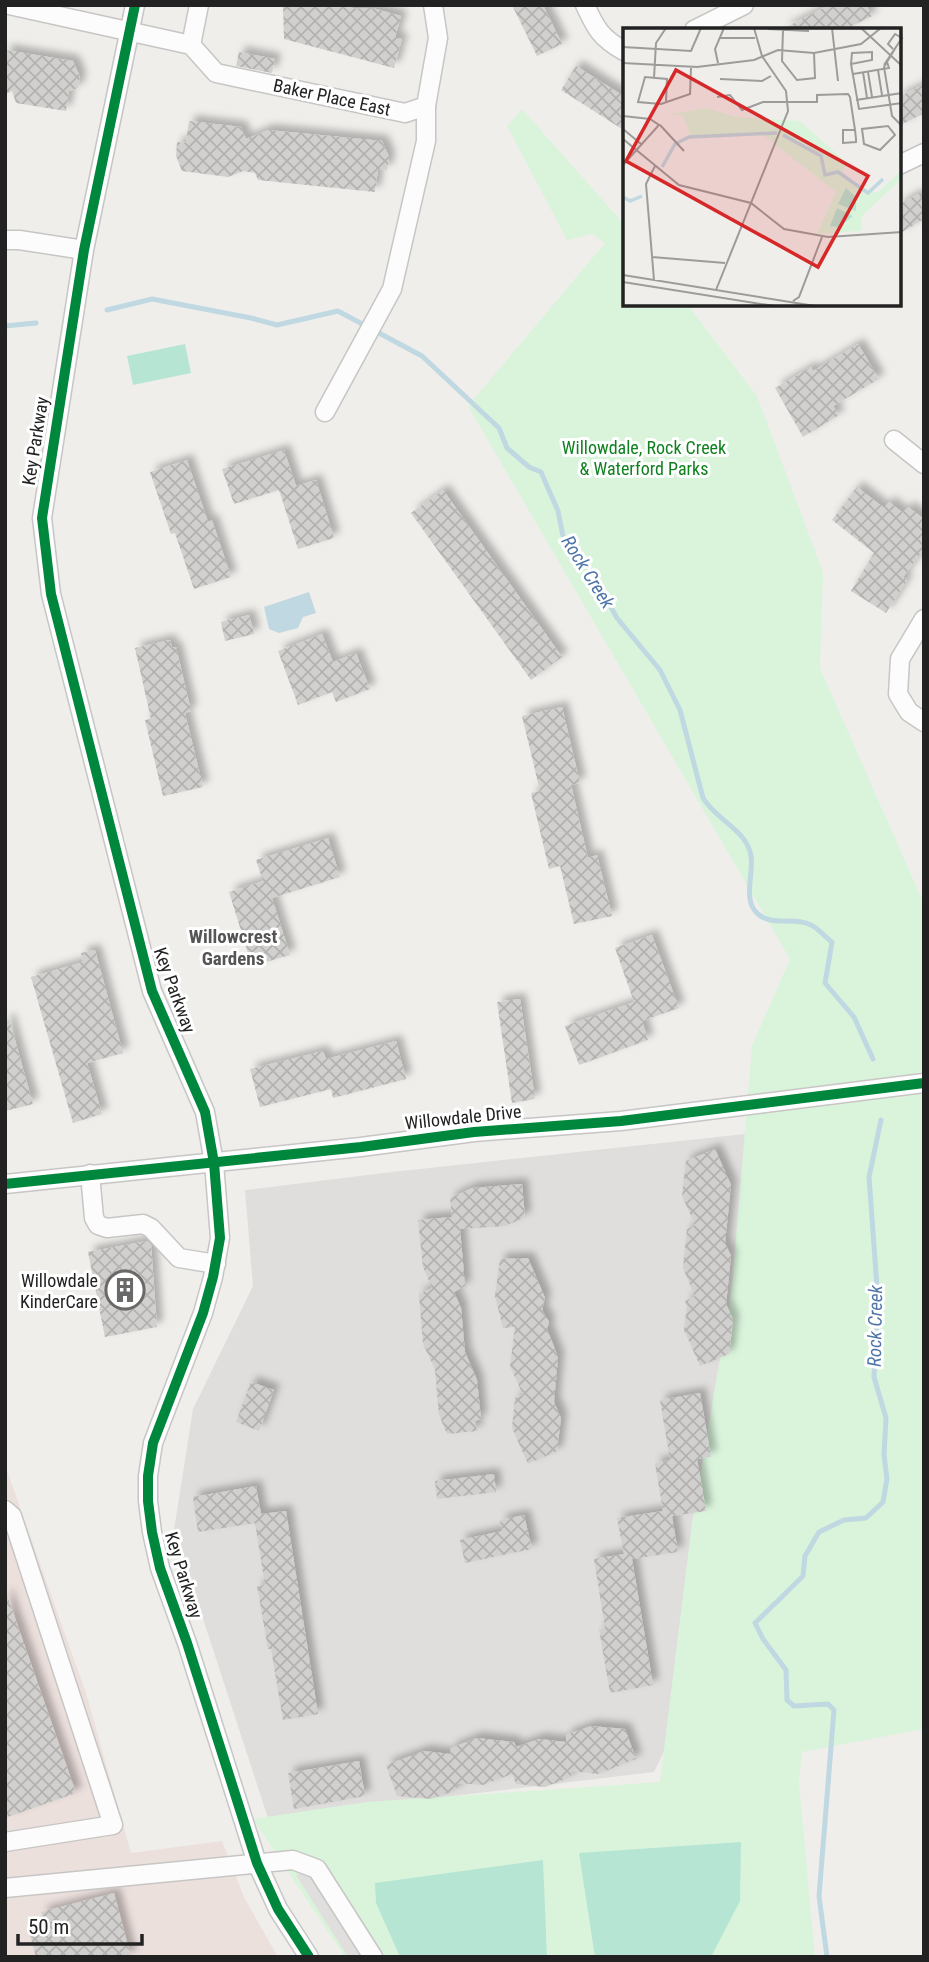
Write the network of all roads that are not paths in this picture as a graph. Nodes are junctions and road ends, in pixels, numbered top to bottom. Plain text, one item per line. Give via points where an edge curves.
1 (9, 5) edge
2 (135, 5) edge
3 (199, 5) edge
4 (433, 5) edge
5 (585, 5) edge
6 (744, 5) edge
7 (698, 28) edge
8 (131, 31) junction
9 (191, 45) junction
10 (623, 50) edge
11 (426, 106) junction
12 (924, 153) edge
13 (901, 164) edge
14 (5, 240) edge
15 (85, 250) junction
16 (325, 412) dead end
17 (894, 440) dead end
18 (924, 464) edge
19 (924, 619) edge
20 (924, 722) edge
21 (924, 1083) edge
22 (214, 1163) junction
23 (90, 1174) junction
24 (5, 1184) edge
25 (216, 1264) junction
26 (5, 1510) edge
27 (5, 1842) edge
28 (257, 1863) junction
29 (5, 1888) edge
30 (309, 1957) edge
31 (373, 1957) edge

1 - 8 street
2 - 8 street, Key Parkway
3 - 9 street
4 - 11 street via 438,38
5 - 10 street via 596,29
6 - 7 street
8 - 9 street
8 - 15 street, Key Parkway
9 - 11 street, Baker Place East via 216,73 405,113
11 - 16 street via 426,141 392,289
12 - 13 street
14 - 15 street
15 - 22 street, Key Parkway via 42,519 51,594 152,991 205,1112
17 - 18 street
19 - 20 street via 900,659 898,694 909,712
21 - 22 street, Willowdale Drive via 621,1121 474,1132
22 - 23 street, Willowdale Drive
22 - 25 street, Key Parkway via 220,1238
23 - 24 street, Willowdale Drive
23 - 25 street via 93,1218 98,1225 143,1224 179,1258
25 - 28 street, Key Parkway via 203,1313 157,1429 148,1501 160,1567
26 - 27 street via 12,1516 113,1825
28 - 29 street
28 - 30 street, Key Parkway via 278,1909
28 - 31 street via 293,1860 317,1869

